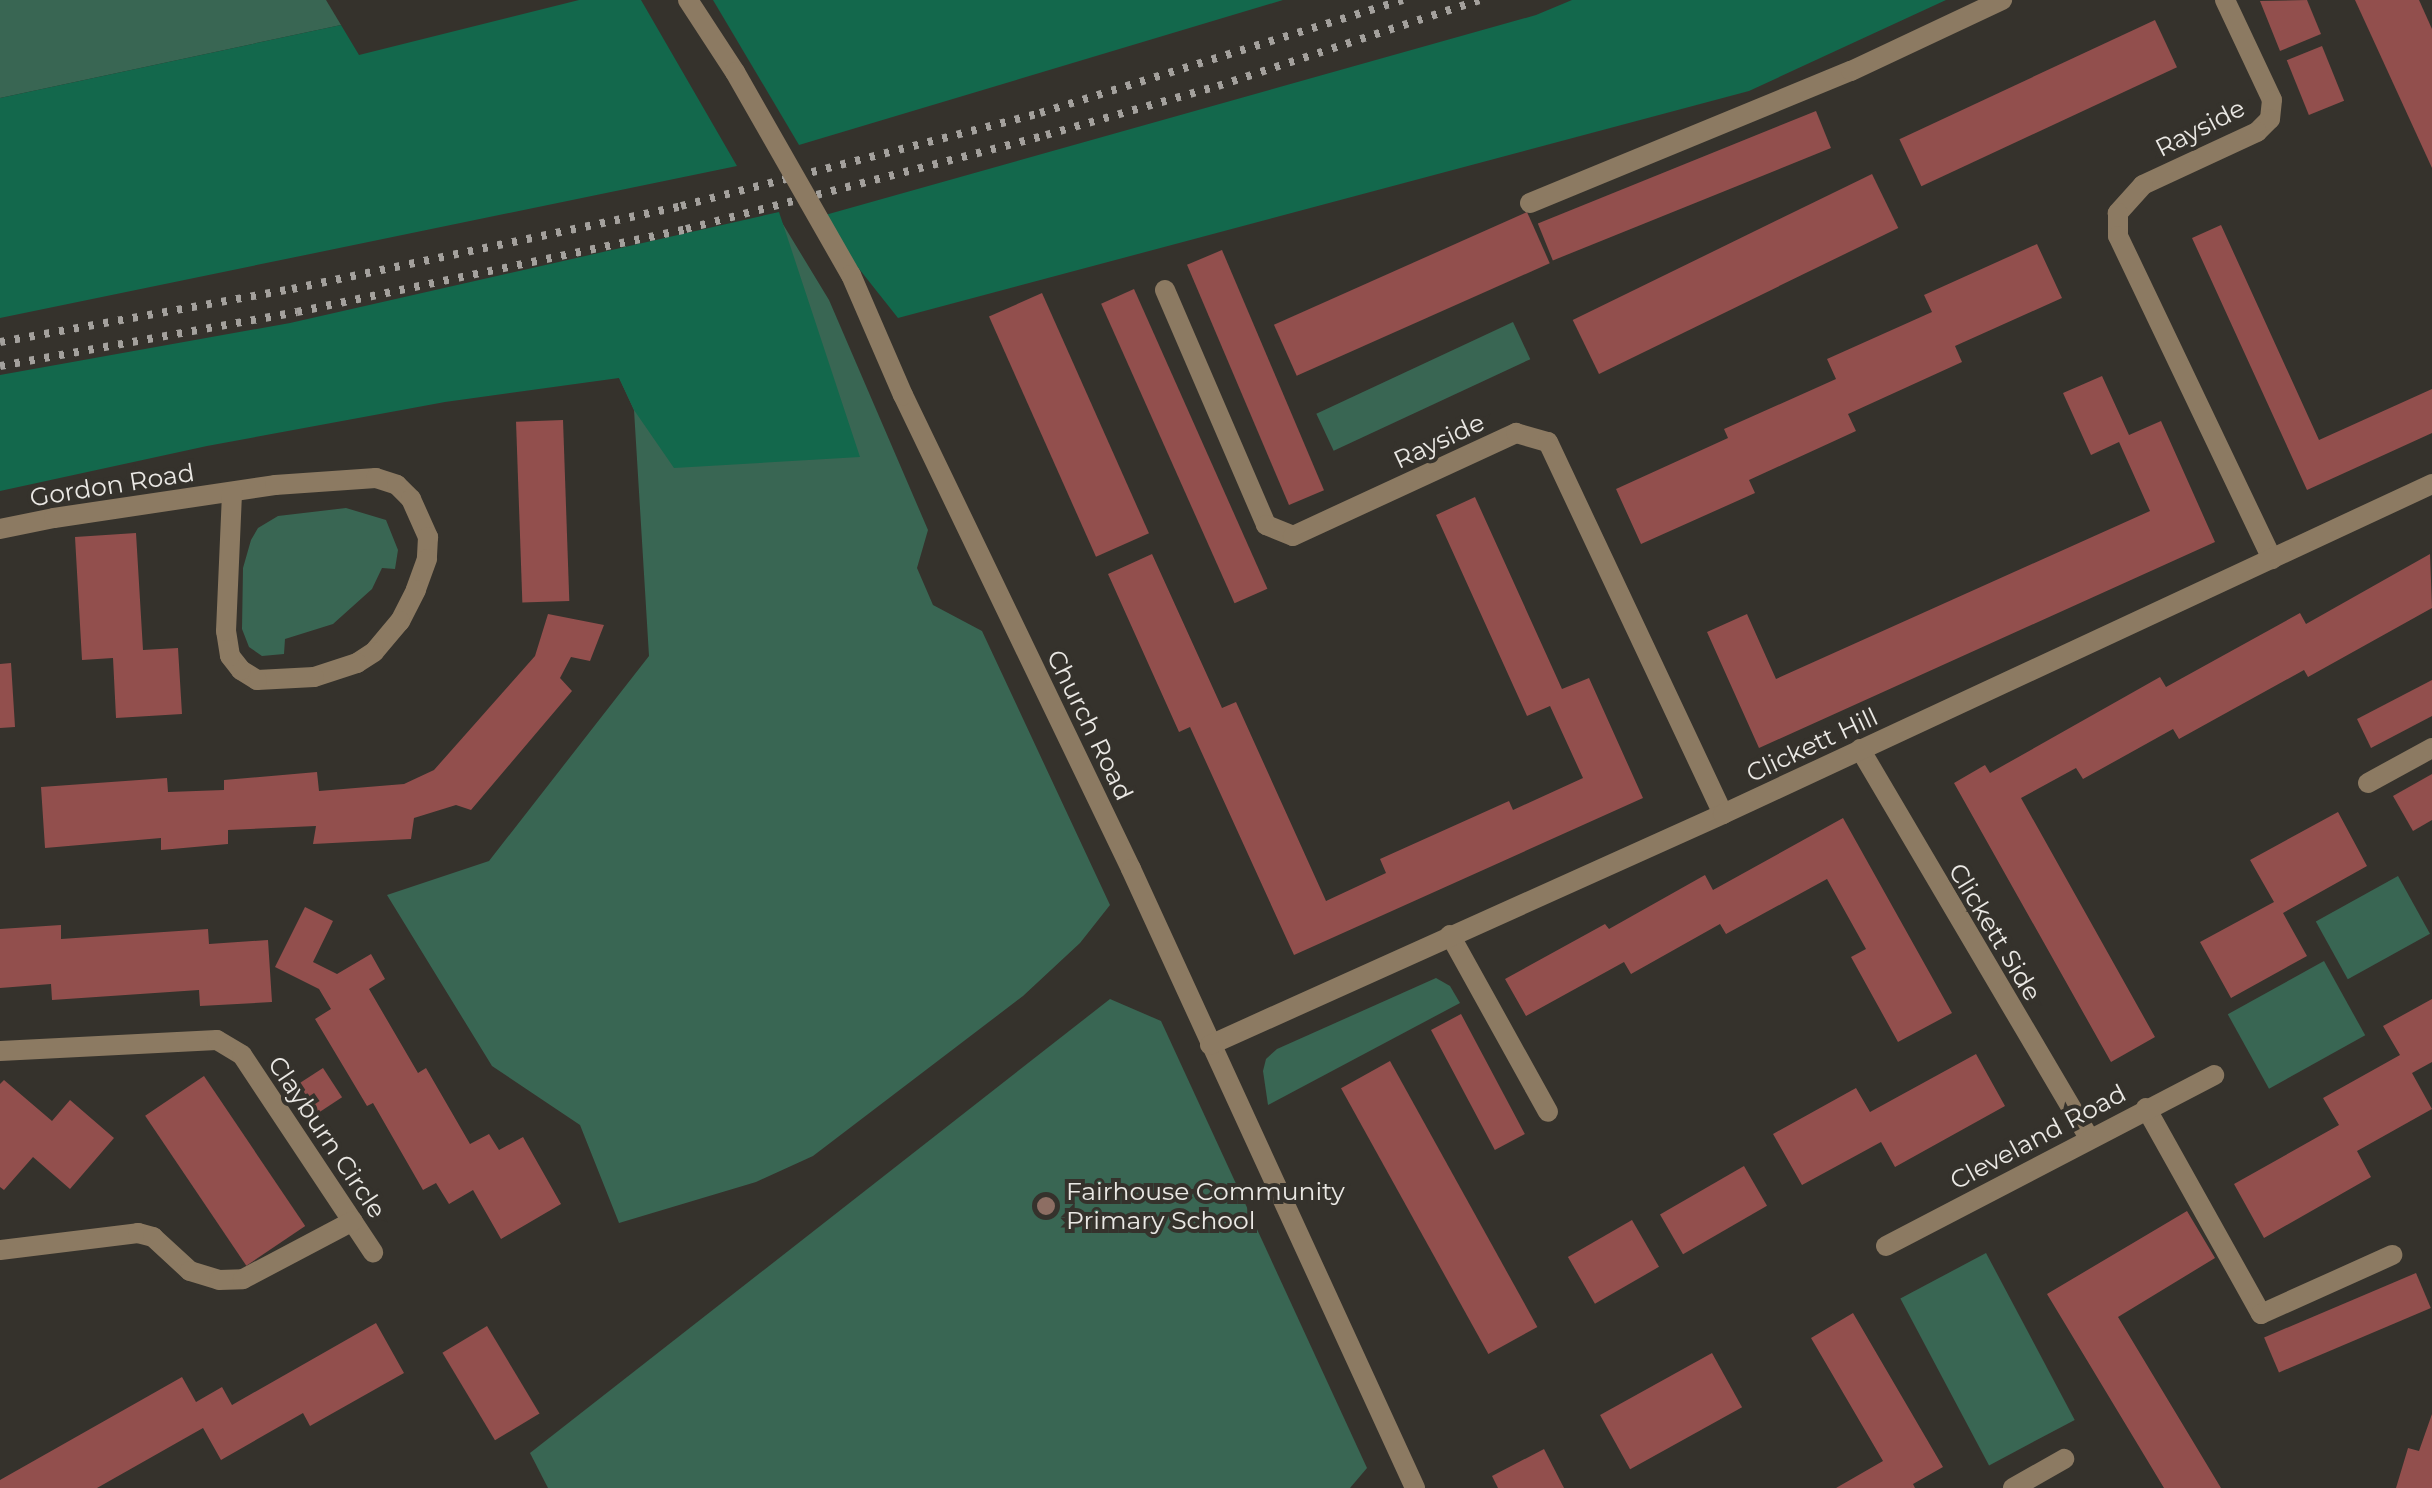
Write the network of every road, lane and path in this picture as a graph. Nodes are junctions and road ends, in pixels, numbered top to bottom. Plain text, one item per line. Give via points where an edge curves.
1 (688, 0) edge
2 (2002, 0) edge
3 (2225, 0) edge
4 (1530, 203) dead end
5 (1165, 290) dead end
6 (2432, 484) edge
7 (232, 492) junction
8 (0, 529) edge
9 (2272, 559) junction
10 (2432, 748) edge
11 (1860, 749) junction
12 (2368, 782) dead end
13 (1723, 814) junction
14 (1450, 935) junction
15 (1210, 1045) junction
16 (0, 1052) edge
17 (2214, 1075) dead end
18 (2146, 1108) junction
19 (1548, 1112) dead end
20 (2089, 1138) junction
21 (352, 1221) junction
22 (1886, 1246) dead end
23 (0, 1250) edge
24 (373, 1252) dead end
25 (2392, 1255) dead end
26 (2064, 1458) dead end
27 (1415, 1488) edge
28 (2013, 1488) edge

1 - 15 street, Church Road, bridge via 851,274
2 - 4 street via 1851,71
3 - 9 street, Rayside via 2272,100 2270,118 2256,132 2142,184 2118,212 2118,236
5 - 13 street, Rayside via 1266,525 1293,536 1516,433 1548,442
6 - 9 street, Clickett Hill
7 - 7 street, Gordon Road via 376,478 411,499 428,536 426,559 400,621 374,652 314,678 257,680 241,670 230,656 226,631
7 - 8 street, Gordon Road
9 - 11 street, Clickett Hill
10 - 12 street
11 - 13 street, Clickett Hill
11 - 20 street, Clickett Side
13 - 14 street, Clickett Hill
14 - 15 street, Clickett Hill
14 - 19 street
15 - 27 street, Church Road
16 - 21 street, Clayburn Circle via 216,1040 242,1055
17 - 18 street, Cleveland Road
18 - 20 street, Cleveland Road
18 - 25 street via 2261,1314
20 - 22 street, Cleveland Road
21 - 23 street via 243,1279 190,1271 152,1236 138,1233
21 - 24 street, Clayburn Circle
26 - 28 street

